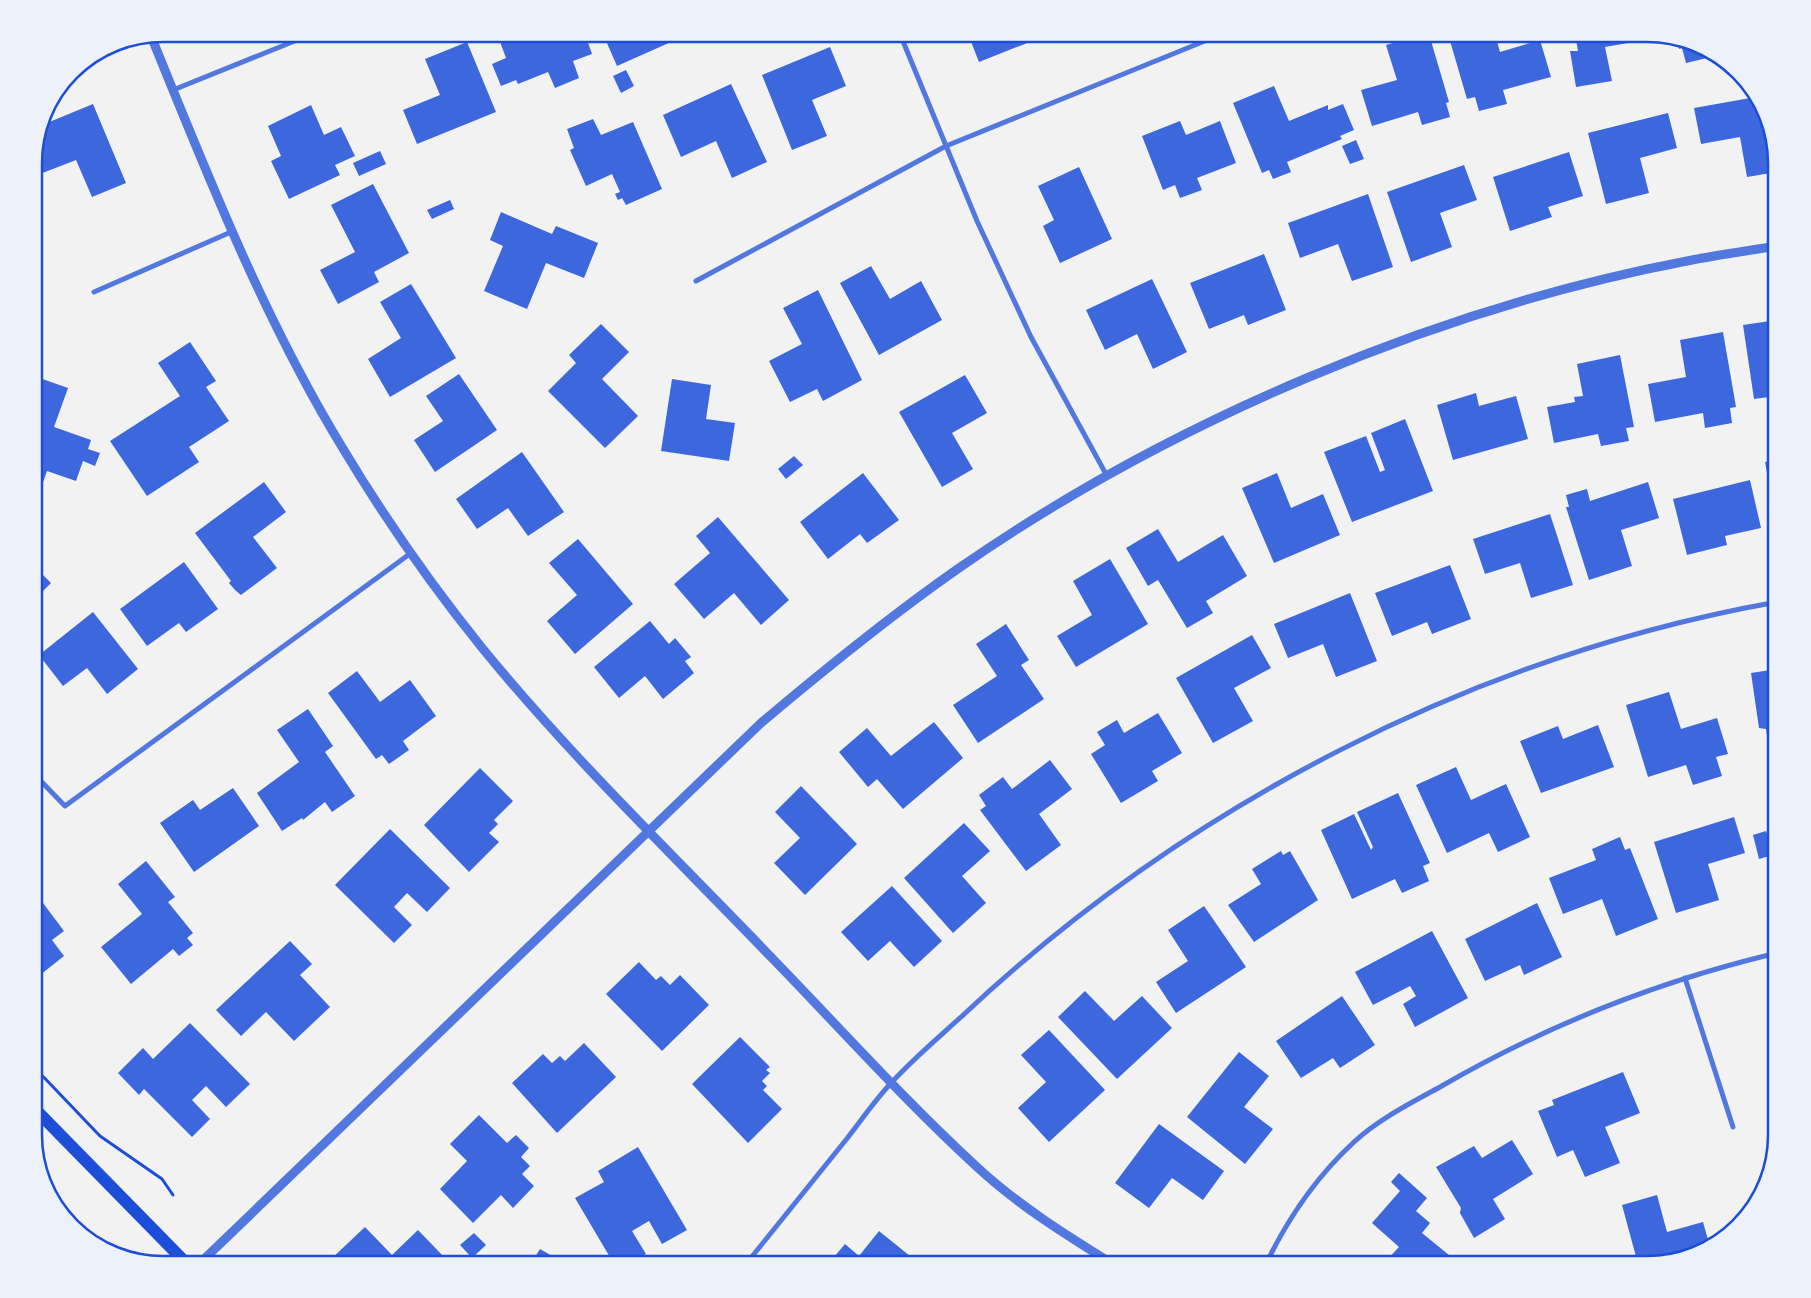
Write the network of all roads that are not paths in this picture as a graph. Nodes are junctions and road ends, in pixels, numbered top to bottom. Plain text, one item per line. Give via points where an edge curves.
1 (903, 42) edge
2 (1202, 42) edge
3 (154, 43) edge
4 (290, 43) edge
5 (173, 90) junction
6 (946, 146) junction
7 (231, 232) junction
8 (1768, 247) edge
9 (696, 280) dead end
10 (94, 292) dead end
11 (1107, 476) junction
12 (411, 553) junction
13 (1768, 604) edge
14 (43, 783) edge
15 (648, 829) junction
16 (1768, 955) edge
17 (1685, 978) junction
18 (892, 1082) junction
19 (43, 1117) edge
20 (1733, 1127) dead end
21 (179, 1256) edge
22 (207, 1256) edge
23 (752, 1256) edge
24 (1100, 1256) edge
25 (1270, 1256) edge

1 - 6 street
2 - 6 street
3 - 5 street
4 - 5 street
5 - 7 street
6 - 9 street
6 - 11 street via 1031,337
7 - 10 street
7 - 12 street via 280,337 342,447
8 - 11 street via 1686,261 1547,294 1421,334 1306,378 1191,431
11 - 15 street via 960,567 858,642 761,723
12 - 14 street via 65,806
12 - 15 street via 483,648 568,746
13 - 18 street via 1636,634 1529,668 1432,706 1256,795 1174,847 1084,911 997,983
15 - 18 street
15 - 22 street
16 - 17 street
17 - 20 street
17 - 25 street via 1588,1013 1486,1060 1398,1111 1355,1141 1319,1178 1289,1220
18 - 23 street
18 - 24 street via 979,1169 1043,1220
19 - 21 main road

